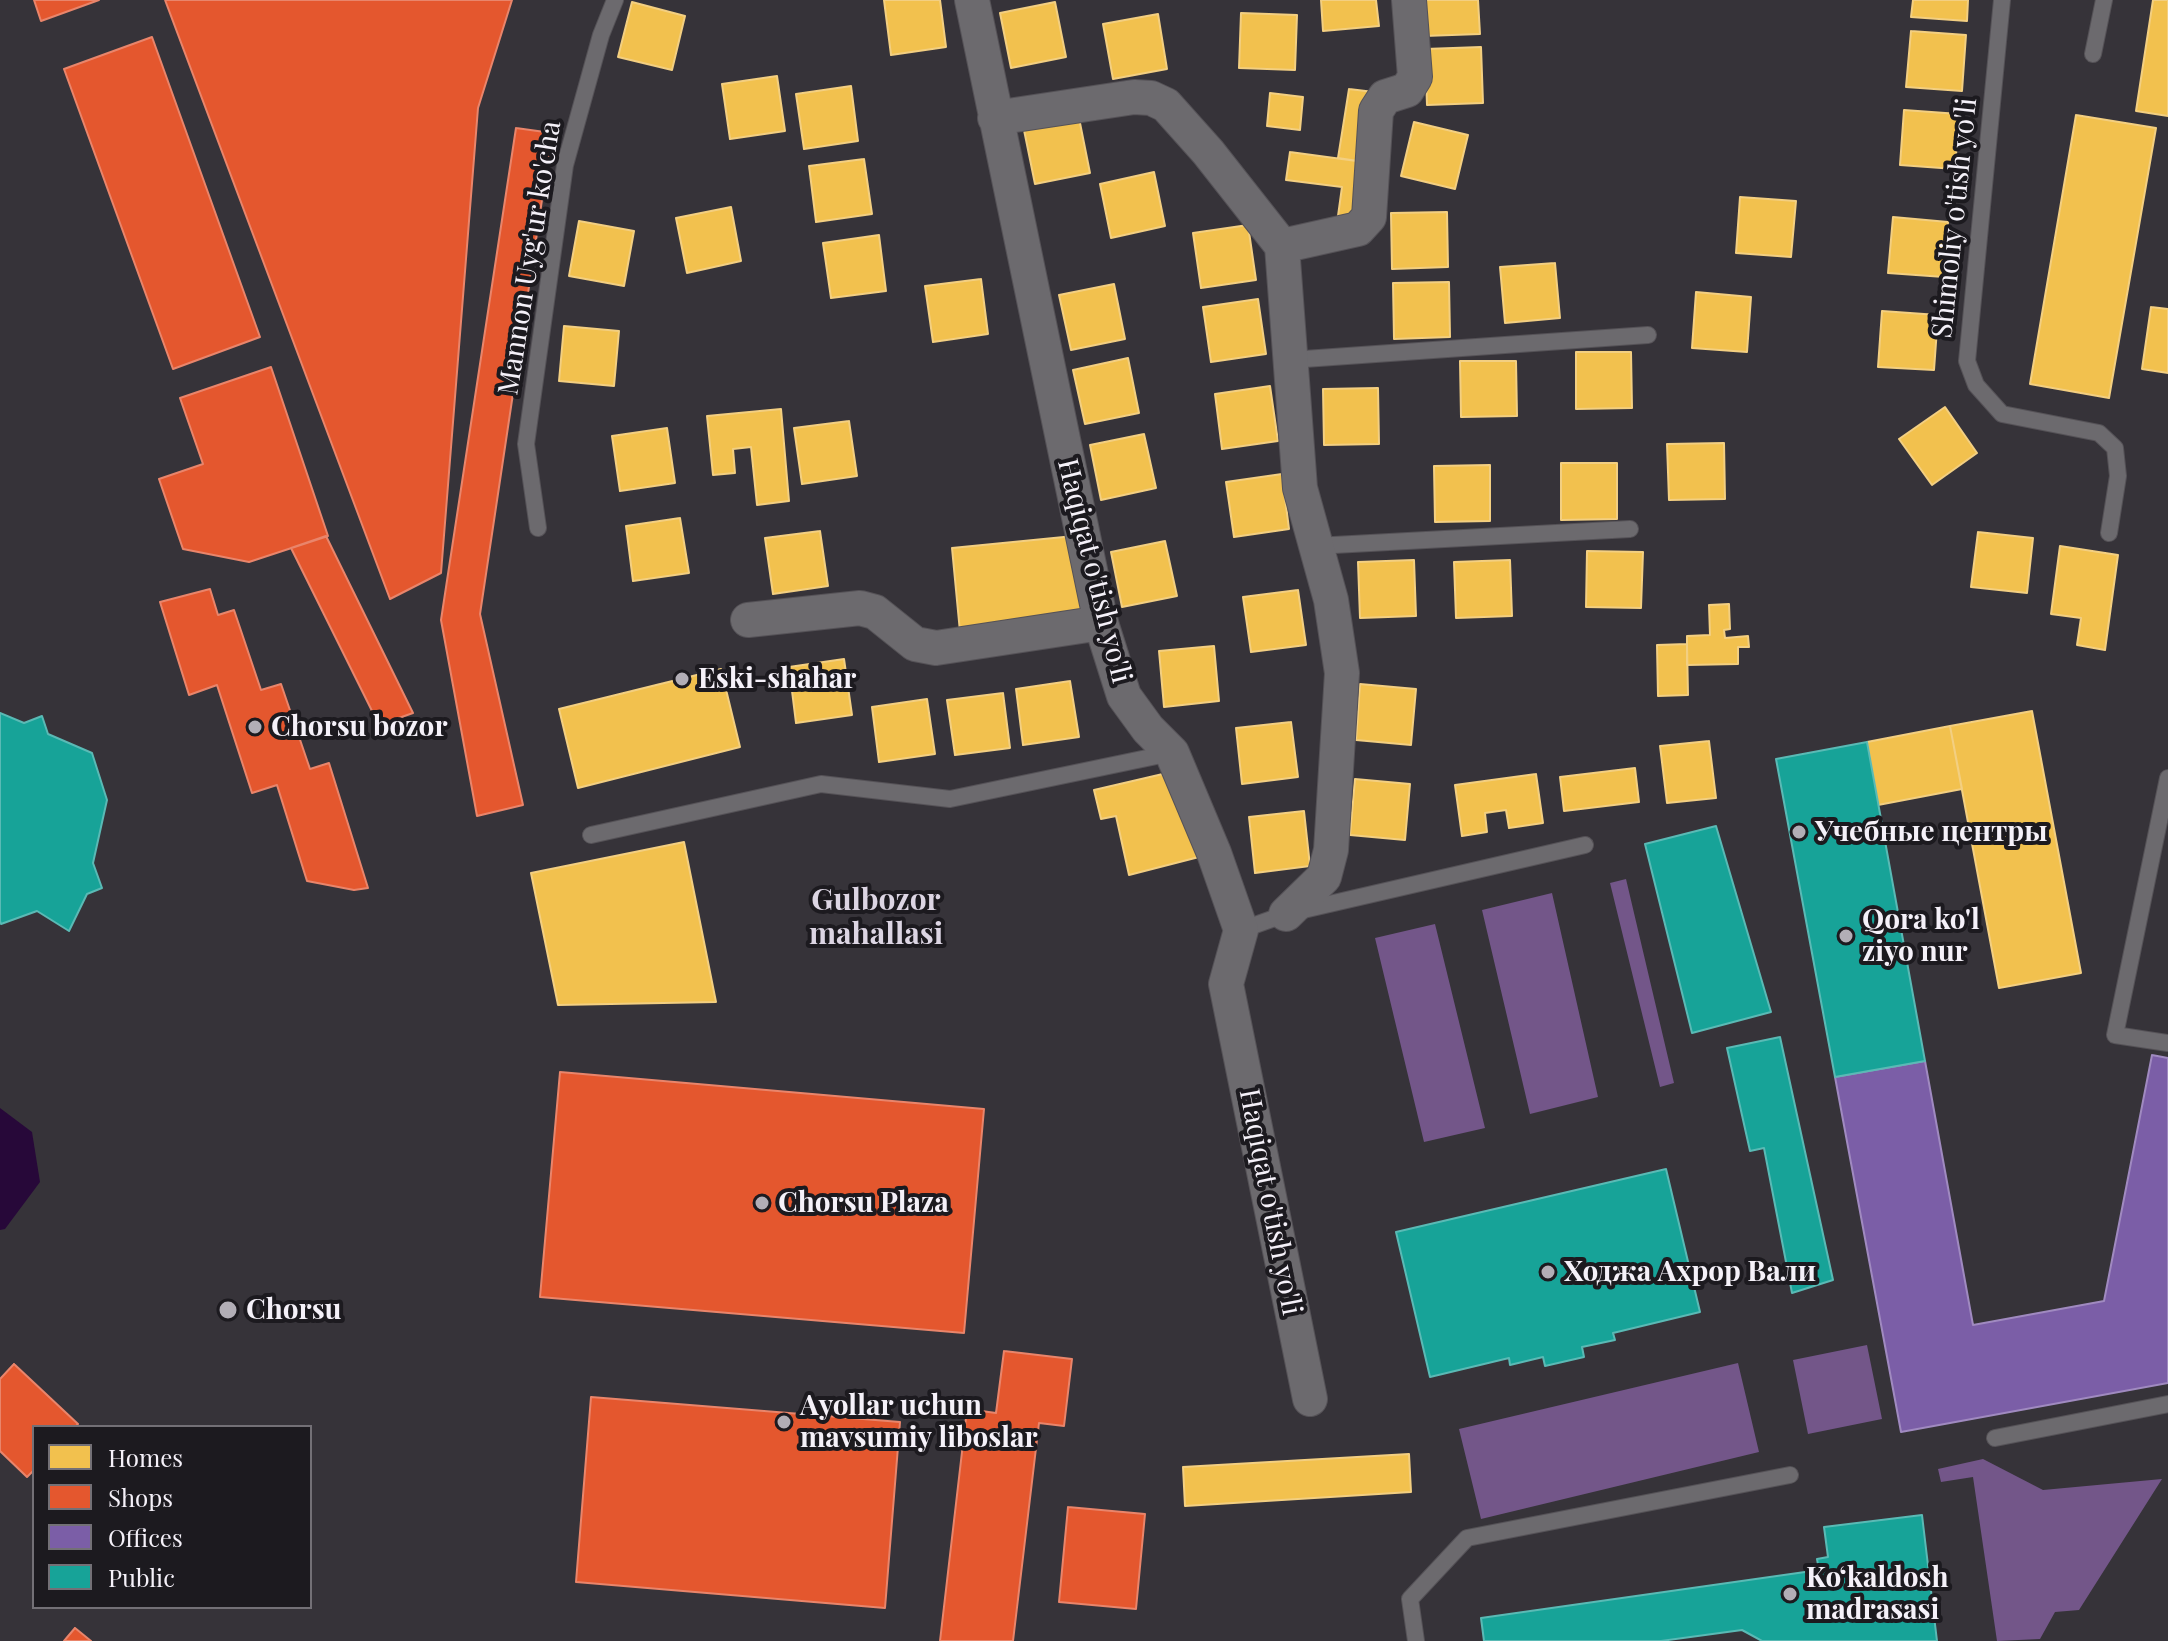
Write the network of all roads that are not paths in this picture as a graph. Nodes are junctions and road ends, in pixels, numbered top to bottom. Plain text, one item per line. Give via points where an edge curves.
1 (615, 0) edge
2 (972, 0) edge
3 (1409, 0) edge
4 (2002, 0) edge
5 (2104, 0) edge
6 (2093, 54) dead end
7 (995, 118) junction
8 (1282, 246) junction
9 (1648, 335) dead end
10 (1290, 360) junction
11 (538, 528) dead end
12 (1630, 529) dead end
13 (2109, 533) dead end
14 (1315, 546) junction
15 (748, 620) dead end
16 (1101, 623) junction
17 (1172, 753) junction
18 (2168, 778) edge
19 (591, 835) dead end
20 (1585, 845) dead end
21 (1286, 914) junction
22 (1241, 930) junction
23 (2168, 1043) edge
24 (1310, 1399) dead end
25 (2168, 1404) edge
26 (1995, 1438) dead end
27 (1790, 1475) dead end
28 (1416, 1641) edge

1 - 11 lane, Mannon Uyg'ur ko'cha via 565,165 526,444
2 - 7 street, Haqiqat o'tish yo'li
3 - 8 street via 1415,77 1407,90 1385,97 1376,111 1369,217 1358,229
4 - 13 lane, Shimoliy o'tish yo'li via 1967,361 1976,385 2002,414 2099,433 2115,448 2118,476
5 - 6 lane
7 - 8 street via 1151,98 1166,105 1208,152
7 - 16 street, Haqiqat o'tish yo'li
8 - 10 street
9 - 10 lane
10 - 14 street via 1300,488
12 - 14 lane
14 - 21 street via 1331,600 1342,673 1331,850 1324,877
15 - 16 street via 860,608 875,612 915,644 936,648
16 - 17 street, Haqiqat o'tish yo'li via 1124,696
17 - 19 lane via 950,799 821,784
17 - 22 street, Haqiqat o'tish yo'li
18 - 23 lane via 2115,1035
20 - 21 lane
21 - 22 lane
22 - 24 street, Haqiqat o'tish yo'li via 1226,984
25 - 26 lane
27 - 28 lane via 1467,1538 1410,1599

